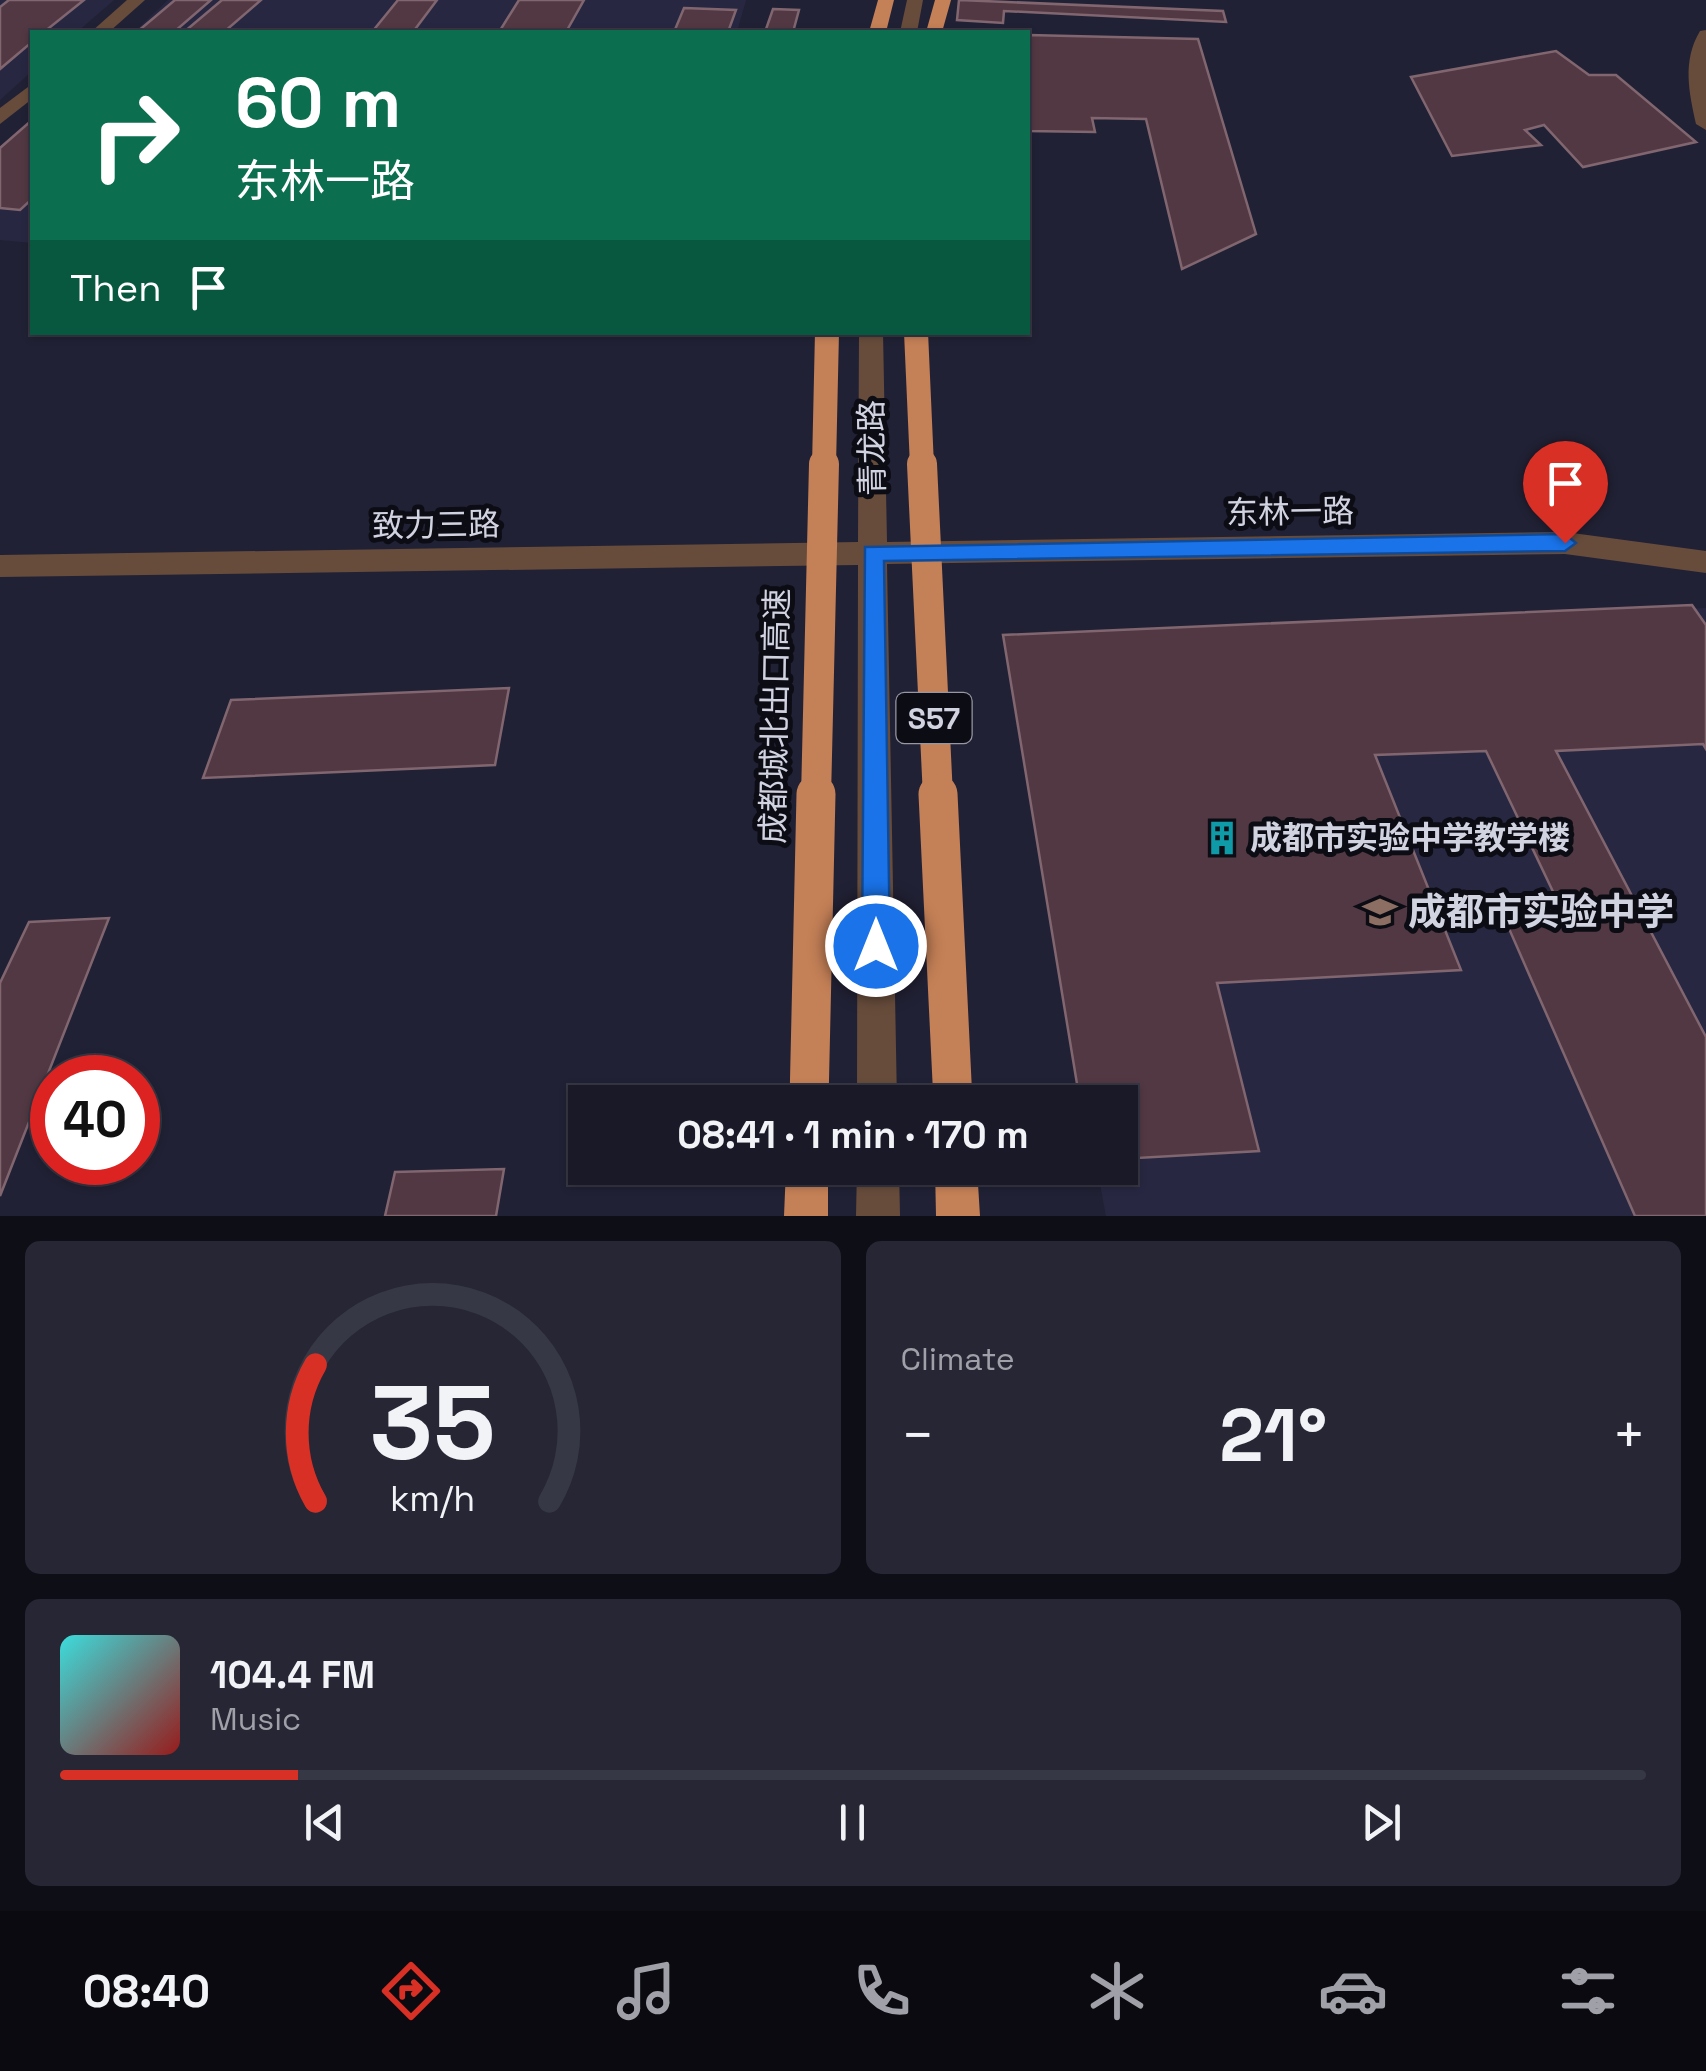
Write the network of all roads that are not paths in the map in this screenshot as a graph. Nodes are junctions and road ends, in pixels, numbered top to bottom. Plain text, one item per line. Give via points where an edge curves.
1 (137, 0) edge
2 (886, 0) edge
3 (916, 0) edge
4 (943, 0) edge
5 (101, 30) edge
6 (878, 30) edge
7 (909, 30) edge
8 (935, 30) edge
9 (1706, 35) edge
10 (30, 92) edge
11 (0, 118) edge
12 (1706, 124) edge
13 (827, 335) edge
14 (871, 335) edge
15 (916, 335) edge
16 (873, 553) junction
17 (1706, 562) edge
18 (0, 566) edge
19 (808, 1085) edge
20 (877, 1085) edge
21 (952, 1085) edge
22 (807, 1185) edge
23 (878, 1185) edge
24 (957, 1185) edge
25 (806, 1216) edge
26 (878, 1216) edge
27 (958, 1216) edge

1 - 5 street
2 - 6 highway
3 - 7 street
4 - 8 highway
9 - 12 street via 1697,87
10 - 11 street
13 - 19 highway, 成都城北出口高速, bridge
14 - 16 street, 青龙路
15 - 21 highway, S57, bridge
16 - 17 street, 东林一路 via 1565,543
16 - 18 street, 致力三路
16 - 20 street, 青龙路
22 - 25 highway
23 - 26 street
24 - 27 highway

